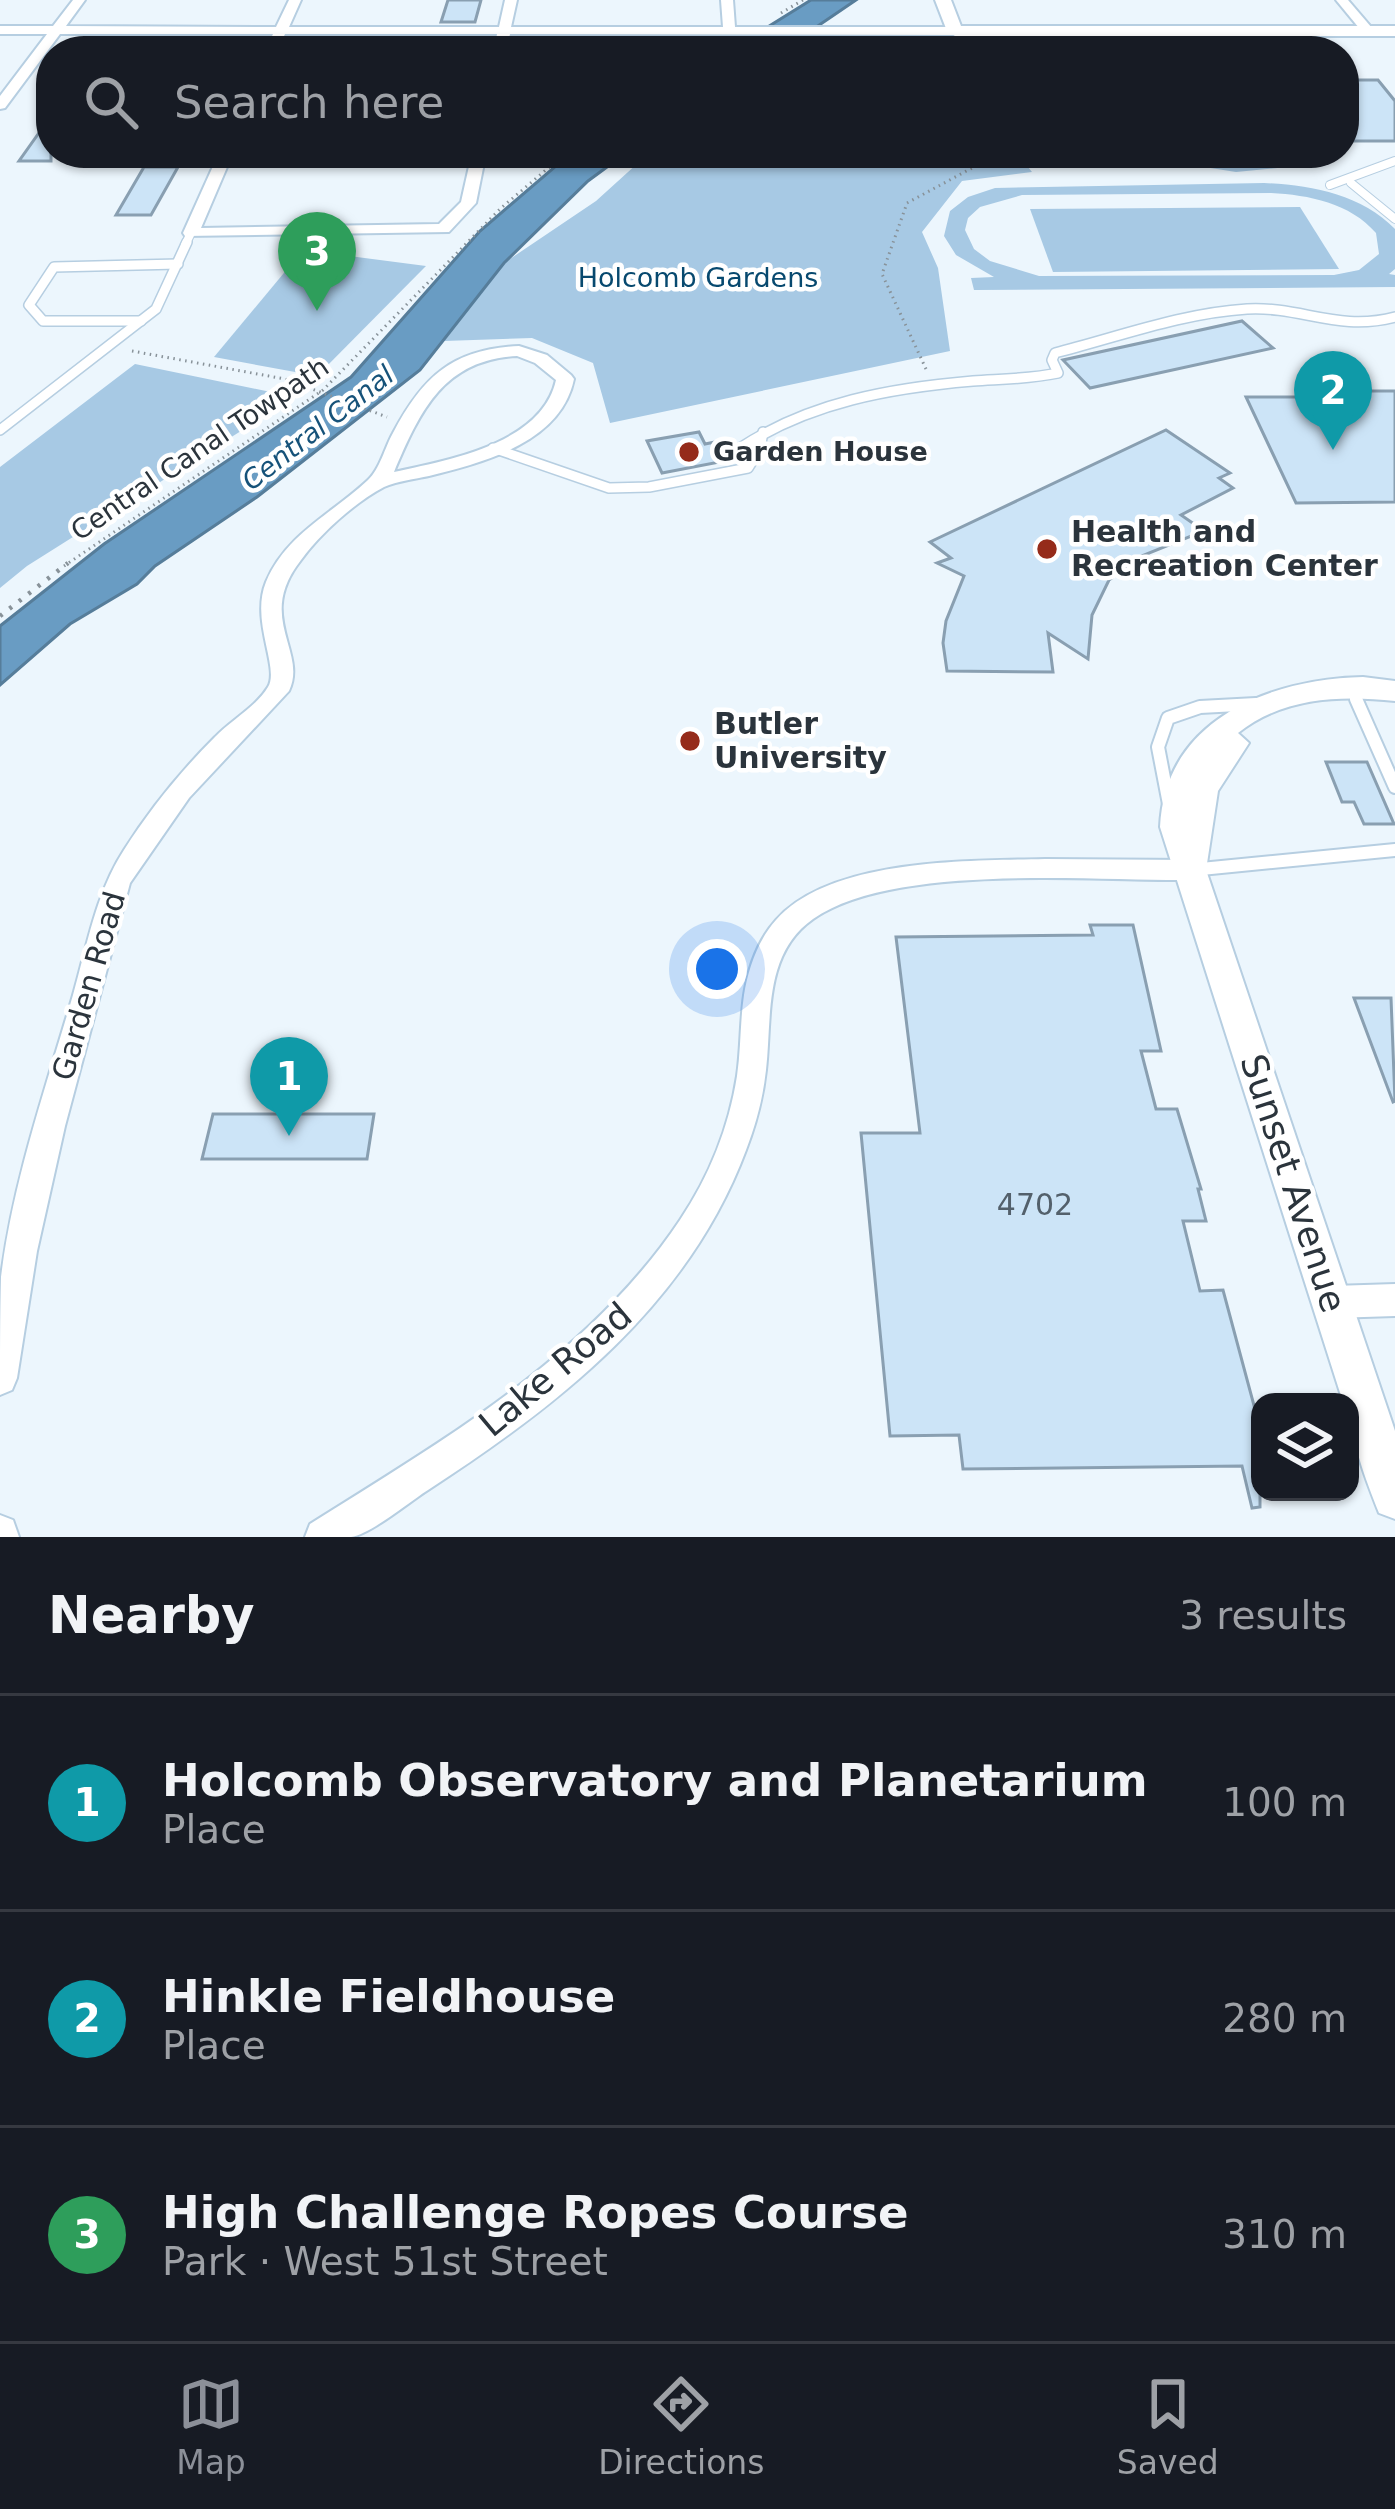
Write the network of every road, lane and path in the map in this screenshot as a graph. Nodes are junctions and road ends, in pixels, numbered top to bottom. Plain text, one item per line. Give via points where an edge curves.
1 (79, 0) edge
2 (295, 0) edge
3 (511, 0) edge
4 (727, 0) edge
5 (943, 0) edge
6 (1342, 0) edge
7 (281, 28) junction
8 (505, 28) junction
9 (729, 28) junction
10 (56, 29) junction
11 (0, 30) edge
12 (955, 31) junction
13 (1368, 31) junction
14 (1395, 31) edge
15 (51, 36) edge
16 (278, 36) edge
17 (503, 36) edge
18 (36, 56) edge
19 (0, 105) edge
20 (1395, 161) edge
21 (219, 168) edge
22 (475, 168) edge
23 (548, 168) edge
24 (972, 168) edge
25 (1351, 183) junction
26 (1330, 185) dead end
27 (1395, 220) edge
28 (191, 233) junction
29 (178, 264) junction
30 (1395, 317) edge
31 (141, 321) junction
32 (109, 346) junction
33 (933, 385) junction
34 (324, 393) junction
35 (378, 414) dead end
36 (0, 430) edge
37 (763, 430) junction
38 (493, 448) junction
39 (740, 448) dead end
40 (380, 481) junction
41 (0, 616) edge
42 (1395, 695) edge
43 (1312, 697) junction
44 (1356, 699) junction
45 (1263, 704) junction
46 (1395, 787) edge
47 (1174, 822) junction
48 (1395, 850) edge
49 (1190, 870) junction
50 (10, 1248) edge
51 (1395, 1300) edge
52 (1333, 1302) junction
53 (0, 1378) edge
54 (1395, 1497) edge
55 (323, 1537) edge

1 - 10 street
2 - 7 street
3 - 8 street
4 - 9 street
5 - 12 street
6 - 13 street
7 - 8 street
7 - 10 street
7 - 16 street
8 - 9 street
8 - 17 street
9 - 12 street
10 - 11 street
10 - 15 street
12 - 13 street
13 - 14 street
18 - 19 street
20 - 25 lane via 1370,166
21 - 28 street
22 - 28 street via 468,202 443,229
23 - 34 path, Central Canal Towpath via 500,207
24 - 33 path via 907,203 882,274
25 - 26 lane
25 - 27 lane
28 - 29 lane
29 - 31 lane
29 - 31 lane via 54,267 29,305 43,321
30 - 33 lane via 1335,326 1244,309 1055,353 1058,374
31 - 32 lane
32 - 34 path
32 - 36 lane
33 - 37 lane
34 - 35 path
34 - 41 path, Central Canal Towpath via 52,572
37 - 38 lane via 748,468 649,487 609,488
37 - 39 lane
38 - 40 street, Garden Road
38 - 40 street, Garden Road via 540,425 560,405 565,379 550,364 519,351 493,352 439,378 416,403
40 - 50 street, Garden Road via 307,538 283,569 270,612 281,685 221,746 118,882
42 - 43 street via 1372,687
42 - 44 street
43 - 44 street
43 - 45 street
43 - 49 street, Sunset Avenue via 1247,729 1216,766 1203,788
44 - 46 lane
45 - 47 street via 1199,753
45 - 47 lane via 1200,705 1157,729 1157,764
47 - 49 street, Sunset Avenue
48 - 49 lane via 1230,860
49 - 52 street, Sunset Avenue
49 - 55 street, Lake Road via 888,879 803,912 764,963 750,1084 728,1158 668,1263 547,1382
50 - 53 street, Garden Road
51 - 52 street
52 - 54 street, Sunset Avenue

